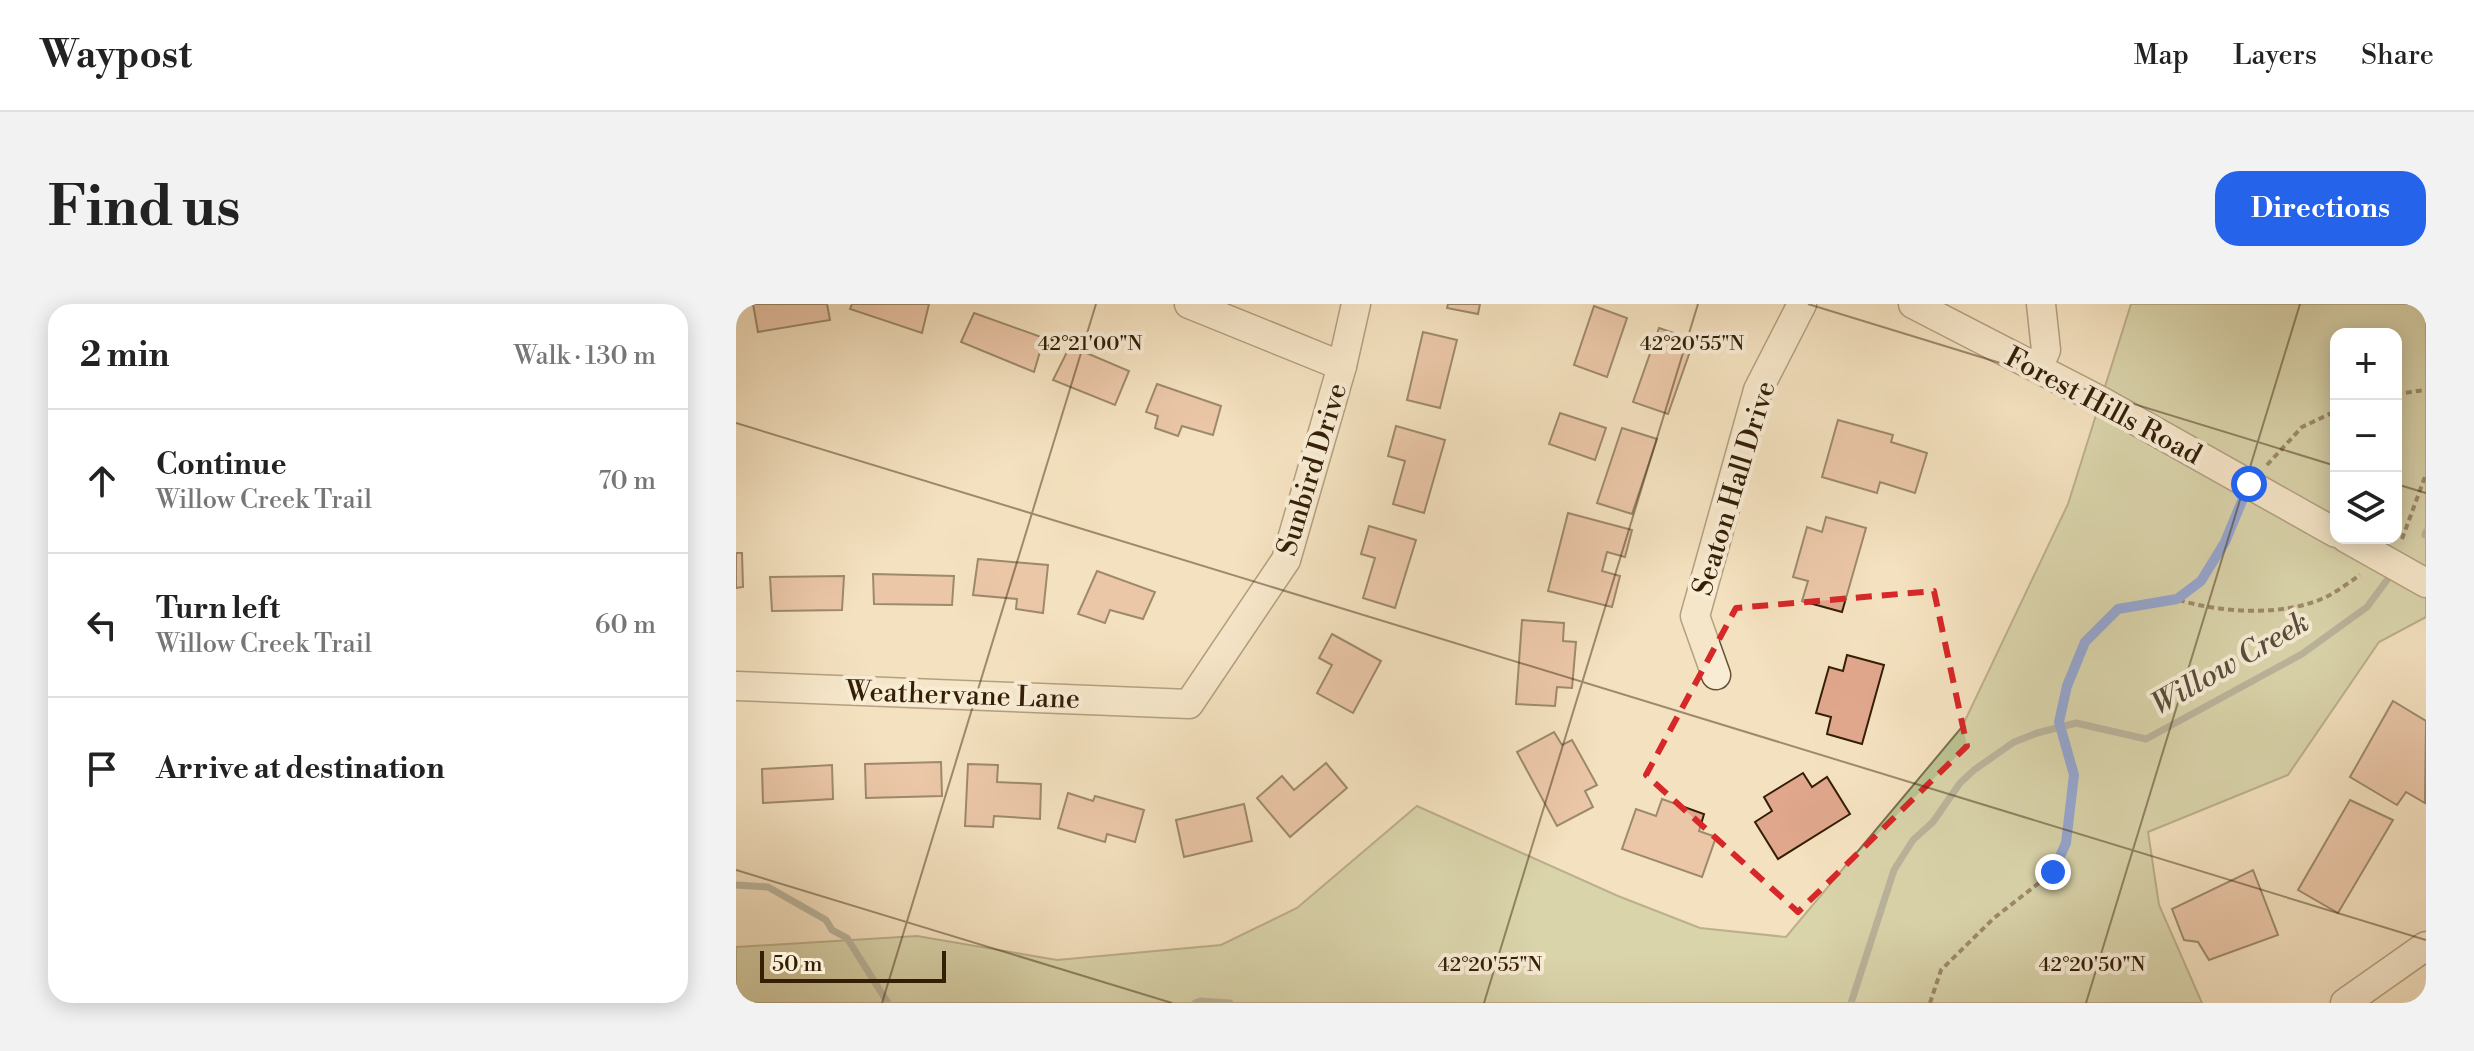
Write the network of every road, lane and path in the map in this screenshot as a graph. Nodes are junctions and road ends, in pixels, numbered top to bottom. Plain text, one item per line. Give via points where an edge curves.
1 (1189, 304) edge
2 (1356, 304) edge
3 (1802, 304) edge
4 (1913, 304) edge
5 (2041, 304) edge
6 (1342, 366) junction
7 (2038, 368) junction
8 (2426, 390) edge
9 (2402, 393) edge
10 (2330, 414) edge
11 (2426, 474) edge
12 (2249, 484) junction
13 (2330, 530) edge
14 (2402, 540) dead end
15 (2357, 544) edge
16 (2362, 574) dead end
17 (2426, 583) edge
18 (2177, 599) junction
19 (1716, 675) dead end
20 (736, 686) edge
21 (1189, 704) joint
22 (2426, 946) edge
23 (1930, 1003) edge
24 (2345, 1003) edge

1 - 6 street
2 - 6 street, Sunbird Drive
3 - 19 street, Seaton Hall Drive via 1758,390 1695,616
4 - 7 street, Forest Hills Road
5 - 7 street via 2046,350
6 - 21 street, Sunbird Drive via 1286,560
7 - 12 street, Forest Hills Road
8 - 9 path
10 - 12 path via 2302,427
11 - 14 path
12 - 13 street, Forest Hills Road
12 - 18 path via 2225,542 2201,581
15 - 17 street
16 - 18 path via 2326,597 2263,612 2202,607
18 - 23 path via 2118,609 2085,642 2059,722 2074,775 2066,843 2053,872 1994,918 1941,970
20 - 21 street, Weathervane Lane
22 - 24 street

